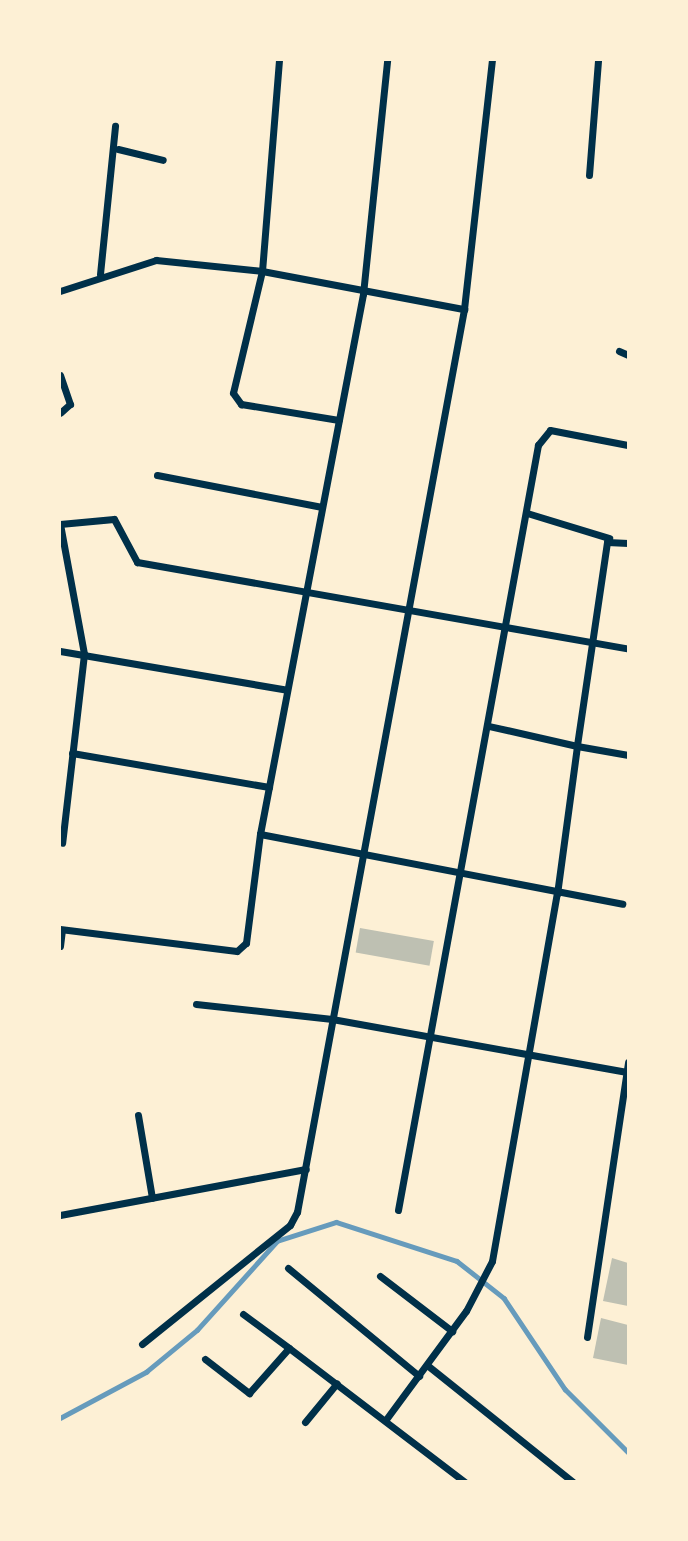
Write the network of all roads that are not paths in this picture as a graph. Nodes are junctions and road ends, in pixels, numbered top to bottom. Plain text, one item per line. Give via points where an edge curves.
1 (279, 60) edge
2 (387, 60) edge
3 (492, 60) edge
4 (598, 60) edge
5 (115, 126) dead end
6 (118, 149) junction
7 (163, 160) dead end
8 (589, 175) dead end
9 (262, 271) junction
10 (100, 274) junction
11 (60, 291) edge
12 (363, 294) junction
13 (464, 309) junction
14 (619, 351) dead end
15 (628, 355) edge
16 (60, 375) edge
17 (60, 413) edge
18 (339, 420) junction
19 (628, 445) edge
20 (157, 474) dead end
21 (322, 507) junction
22 (527, 513) junction
23 (60, 524) edge
24 (609, 538) junction
25 (628, 543) edge
26 (307, 589) junction
27 (410, 614) junction
28 (508, 631) junction
29 (589, 640) junction
30 (628, 649) edge
31 (60, 651) edge
32 (84, 654) junction
33 (288, 690) junction
34 (489, 726) junction
35 (577, 746) junction
36 (72, 753) junction
37 (628, 755) edge
38 (269, 787) junction
39 (260, 834) junction
40 (62, 843) dead end
41 (365, 853) junction
42 (459, 872) junction
43 (557, 894) junction
44 (622, 904) dead end
45 (61, 930) edge
46 (60, 946) edge
47 (196, 1004) dead end
48 (332, 1018) junction
49 (427, 1037) junction
50 (529, 1055) junction
51 (628, 1062) edge
52 (628, 1072) edge
53 (138, 1115) dead end
54 (306, 1169) junction
55 (152, 1198) junction
56 (398, 1210) dead end
57 (60, 1215) edge
58 (288, 1268) dead end
59 (380, 1276) dead end
60 (243, 1314) dead end
61 (453, 1331) junction
62 (587, 1337) dead end
63 (142, 1344) dead end
64 (289, 1348) junction
65 (205, 1359) dead end
66 (427, 1365) junction
67 (419, 1376) junction
68 (337, 1382) junction
69 (387, 1418) junction
70 (305, 1422) dead end
71 (465, 1482) edge
72 (573, 1482) edge

1 - 9 street
2 - 12 street
3 - 13 street
4 - 8 street
5 - 6 street
6 - 7 street
6 - 10 street
9 - 10 street via 156,260
9 - 12 street
9 - 18 street via 236,399
10 - 11 street
12 - 13 street
12 - 18 street
13 - 27 street
14 - 15 street
16 - 17 street via 70,404
18 - 21 street
19 - 22 street via 550,430 538,445
20 - 21 street
21 - 26 street
22 - 24 street
22 - 28 street
23 - 26 street via 114,519 137,562
23 - 32 street
24 - 25 street
24 - 29 street
26 - 27 street
26 - 33 street
27 - 28 street
27 - 41 street
28 - 29 street
28 - 34 street
29 - 30 street
29 - 35 street
31 - 32 street
32 - 33 street
32 - 36 street
33 - 38 street
34 - 35 street
34 - 42 street
35 - 37 street
35 - 43 street
36 - 38 street
36 - 40 street
38 - 39 street
39 - 41 street
39 - 45 street via 242,949
41 - 42 street
41 - 48 street
42 - 43 street
42 - 49 street
43 - 44 street
43 - 50 street
45 - 46 street
47 - 48 street
48 - 49 street
48 - 54 street
49 - 50 street
49 - 56 street
50 - 52 street
50 - 61 street via 492,1261
51 - 52 street
52 - 62 street
53 - 55 street
54 - 55 street
54 - 63 street via 290,1225
55 - 57 street
58 - 67 street
59 - 61 street
60 - 64 street
61 - 66 street
64 - 65 street via 249,1393
64 - 68 street
66 - 67 street
66 - 72 street
67 - 69 street
68 - 69 street
68 - 70 street
69 - 71 street

